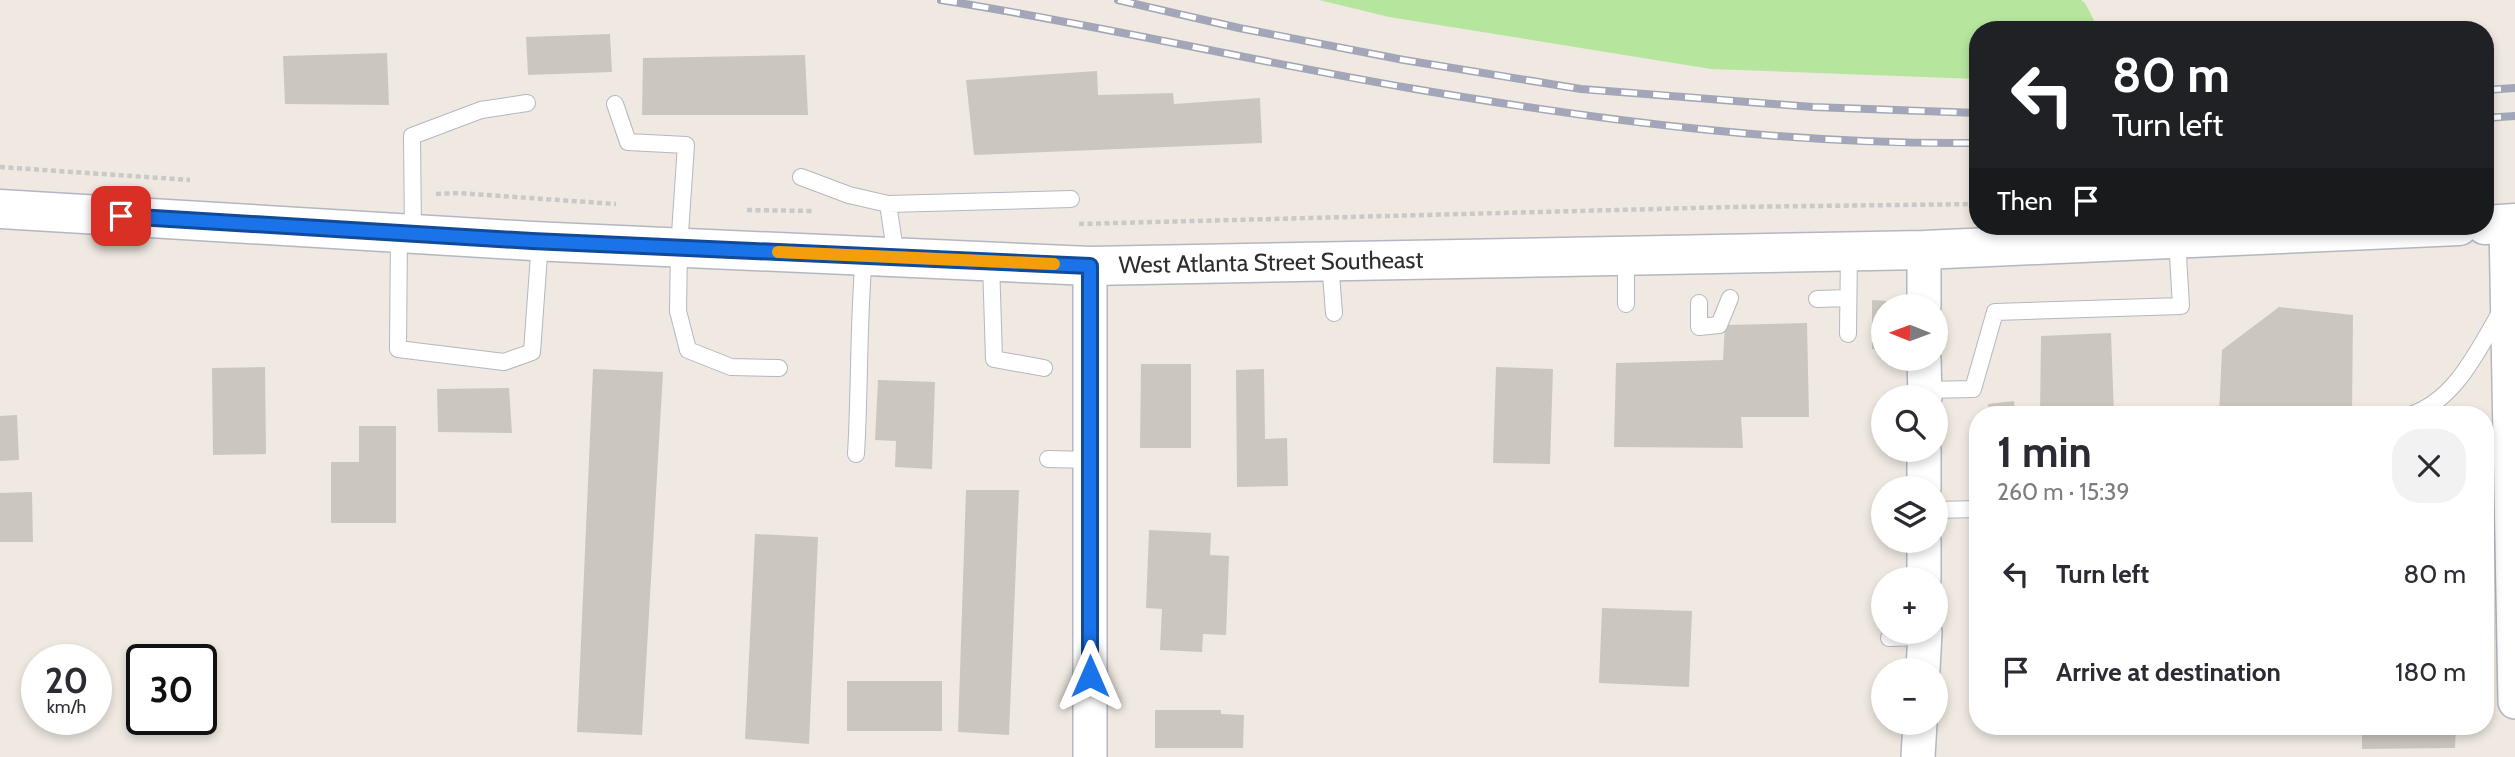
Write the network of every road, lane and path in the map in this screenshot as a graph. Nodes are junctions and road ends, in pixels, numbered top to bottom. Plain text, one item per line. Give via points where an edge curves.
1 (527, 103) dead end
2 (615, 104) dead end
3 (802, 177) dead end
4 (1071, 199) dead end
5 (888, 204) junction
6 (3, 211) edge
7 (2502, 224) edge
8 (406, 233) junction
9 (2248, 235) edge
10 (2177, 238) junction
11 (540, 241) junction
12 (679, 248) junction
13 (1924, 250) junction
14 (1849, 251) junction
15 (1626, 256) junction
16 (880, 257) junction
17 (1330, 261) junction
18 (991, 262) junction
19 (1090, 266) junction
20 (1924, 294) edge
21 (1730, 298) dead end
22 (1817, 299) dead end
23 (1848, 299) junction
24 (2511, 300) edge
25 (1699, 303) dead end
26 (1626, 304) dead end
27 (1334, 313) dead end
28 (1848, 334) dead end
29 (779, 368) dead end
30 (1044, 368) dead end
31 (1925, 382) edge
32 (2428, 406) edge
33 (856, 454) dead end
34 (1048, 459) dead end
35 (1090, 460) junction
36 (1969, 509) edge
37 (1948, 510) edge
38 (2515, 702) edge
39 (1919, 735) edge
40 (1090, 757) edge
41 (1918, 757) edge

1 - 8 lane via 481,110 412,136
2 - 12 lane via 628,142 686,145
3 - 5 lane
4 - 5 lane
5 - 16 lane
6 - 8 street, West Atlanta Street Southeast
7 - 24 street
8 - 11 street, West Atlanta Street Southeast
8 - 11 lane via 398,349 504,362 532,352
9 - 10 street, West Atlanta Street Southeast
10 - 13 street, West Atlanta Street Southeast
10 - 31 lane via 2181,306 1994,312 1973,389
11 - 12 street, West Atlanta Street Southeast
12 - 16 street, West Atlanta Street Southeast
12 - 29 lane via 678,311 688,350 732,367
13 - 14 street, West Atlanta Street Southeast
13 - 20 street
14 - 15 street, West Atlanta Street Southeast
14 - 23 lane
15 - 17 street, West Atlanta Street Southeast
15 - 26 lane
16 - 18 street, West Atlanta Street Southeast
16 - 33 lane via 859,304
17 - 19 street, West Atlanta Street Southeast
17 - 27 lane
18 - 19 street, West Atlanta Street Southeast
18 - 30 lane via 994,359
19 - 35 street
21 - 25 lane via 1719,325 1699,327
22 - 23 lane
23 - 28 lane
24 - 32 lane via 2452,388
24 - 38 street
34 - 35 lane
35 - 40 street
36 - 37 lane
39 - 41 street

